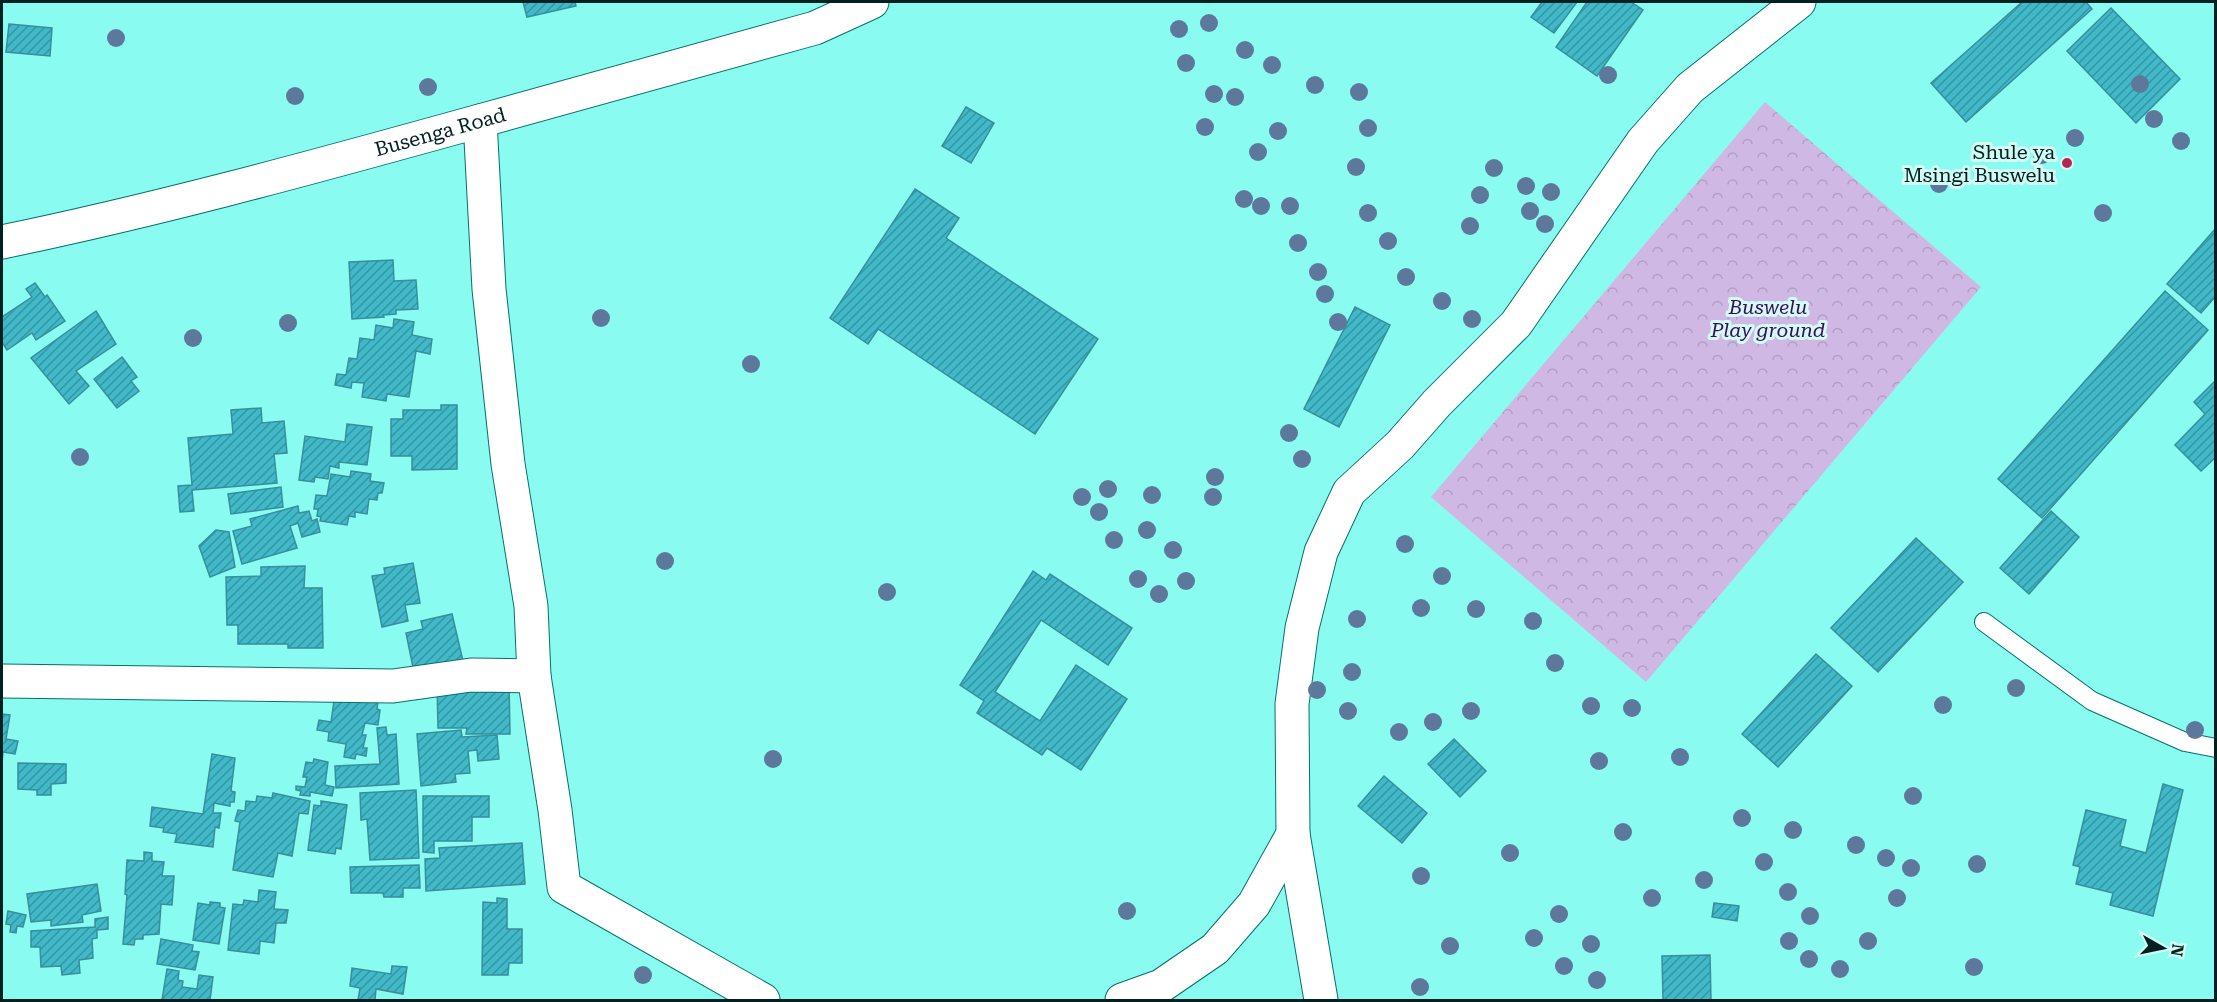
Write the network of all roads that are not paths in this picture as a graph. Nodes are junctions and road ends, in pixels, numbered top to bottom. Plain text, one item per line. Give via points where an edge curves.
1 (872, 2) edge
2 (1799, 2) edge
3 (480, 121) junction
4 (2, 242) edge
5 (1984, 622) dead end
6 (534, 676) junction
7 (2, 681) edge
8 (2216, 748) edge
9 (1293, 834) junction
10 (763, 1000) edge
11 (1122, 1000) edge
12 (1321, 1000) edge

1 - 3 street, Busenga Road via 815,28
2 - 9 street via 1690,88 1643,141 1516,324 1400,445 1349,492 1321,552 1302,628 1292,704
3 - 4 street, Busenga Road via 256,183
3 - 6 street via 489,289 508,464 531,606
5 - 8 lane via 2092,701 2185,742
6 - 7 street via 471,675 393,686
6 - 10 street via 564,887
9 - 11 street via 1254,904 1215,949 1161,986
9 - 12 street

